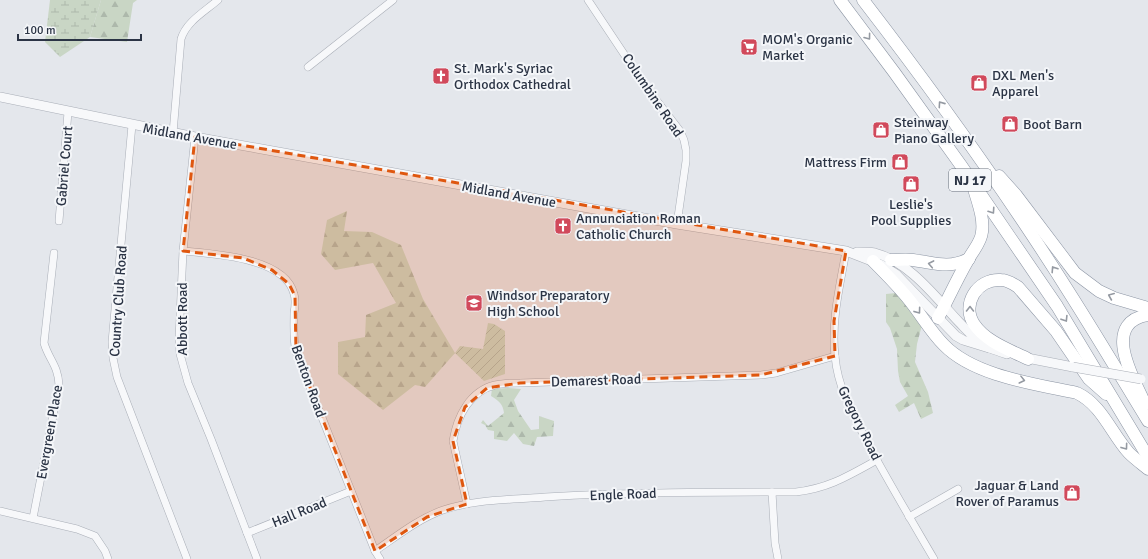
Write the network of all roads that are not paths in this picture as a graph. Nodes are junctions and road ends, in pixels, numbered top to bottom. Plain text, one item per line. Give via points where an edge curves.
1 (218, 0) edge
2 (393, 0) edge
3 (588, 0) edge
4 (840, 0) edge
5 (863, 0) edge
6 (308, 67) dead end
7 (0, 98) edge
8 (68, 112) junction
9 (132, 125) junction
10 (174, 133) junction
11 (195, 137) junction
12 (968, 142) junction
13 (971, 181) junction
14 (59, 221) dead end
15 (678, 224) junction
16 (183, 251) junction
17 (846, 251) junction
18 (54, 253) dead end
19 (969, 259) junction
20 (891, 260) junction
21 (873, 261) junction
22 (944, 306) junction
23 (1148, 308) edge
24 (1148, 315) edge
25 (938, 318) junction
26 (989, 348) junction
27 (834, 356) junction
28 (1028, 359) junction
29 (1144, 379) edge
30 (1113, 401) junction
31 (1148, 410) edge
32 (1148, 421) edge
33 (1148, 457) edge
34 (877, 460) junction
35 (1148, 469) edge
36 (958, 489) dead end
37 (351, 491) junction
38 (772, 492) junction
39 (467, 504) junction
40 (0, 511) edge
41 (909, 517) junction
42 (33, 518) junction
43 (247, 533) junction
44 (375, 551) junction
45 (108, 559) edge
46 (187, 559) edge
47 (257, 559) edge
48 (380, 559) edge
49 (778, 559) edge
50 (934, 559) edge

1 - 10 street via 188,25 180,40
2 - 6 street
3 - 15 street, Columbine Road via 684,140 686,161
4 -> 13 highway, NJ 17
12 -> 5 highway, NJ 17
7 - 8 street, Midland Avenue
8 - 9 street, Midland Avenue
8 - 14 street, Gabriel Court
9 - 10 street, Midland Avenue
9 - 46 street, Country Club Road via 112,342 113,358 117,378
10 - 11 street, Midland Avenue
11 - 15 street, Midland Avenue
11 - 16 street, Abbott Road
23 -> 12 highway via 1114,298 1075,273 1016,195
32 -> 12 highway, NJ 17 via 1072,297
13 - 19 highway via 983,230
13 -> 30 highway, NJ 17 via 1057,306
15 - 17 street, Midland Avenue
16 - 37 street, Benton Road via 243,258 272,270 289,284 295,296 296,352
16 - 43 street, Abbott Road via 179,339 183,369
17 - 20 street via 874,253
17 - 21 street, Midland Avenue
17 - 27 street, Gregory Road via 834,321
18 - 42 street, Evergreen Place via 44,343 56,367 59,385
19 -> 20 highway via 944,266 913,260
19 - 22 highway
20 - 22 street via 909,271
21 - 25 street, Midland Avenue via 896,274
21 -> 35 highway via 898,286 951,352 987,371 1083,396 1098,410 1129,453
22 - 25 highway
22 - 26 street via 970,334
24 - 31 highway via 1136,318 1128,325 1123,336 1123,347 1125,359
25 - 26 street, Midland Avenue via 963,340
26 - 28 street, Midland Avenue
27 - 34 street, Gregory Road via 849,408
27 - 39 street, Demarest Road via 761,375 497,384 487,388 474,396 464,407 454,432 453,441
28 - 29 street, Midland Avenue, bridge
28 -> 30 highway via 996,343 974,324 970,314 970,303 982,284 1000,280 1018,286 1056,331 1089,379
30 - 33 highway, NJ 17
34 - 38 street, Engle Road via 827,486 796,492
34 - 41 street, Gregory Road
36 - 41 street
37 - 43 street, Hall Road
37 - 44 street, Benton Road
38 - 39 street, Engle Road via 609,493
38 - 49 street
39 - 44 street, Engle Road via 427,517
40 - 42 street
41 - 50 street, Gregory Road
42 - 45 street via 77,528 95,536
43 - 47 street, Abbott Road
44 - 48 street, Benton Road

